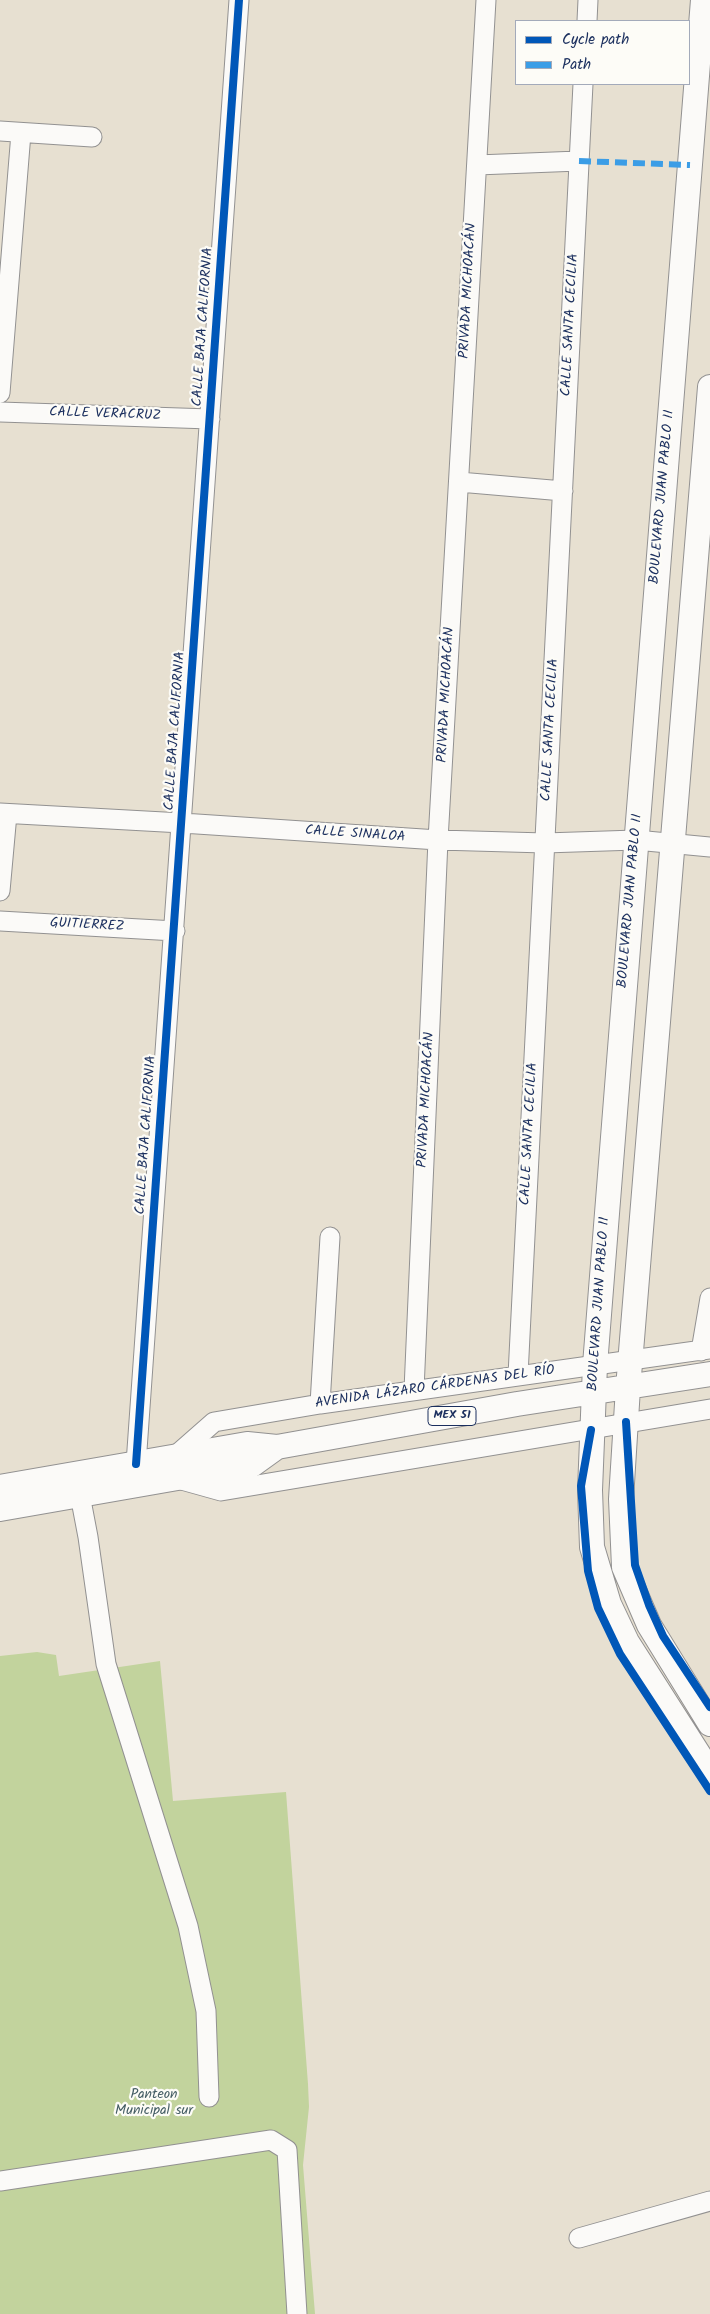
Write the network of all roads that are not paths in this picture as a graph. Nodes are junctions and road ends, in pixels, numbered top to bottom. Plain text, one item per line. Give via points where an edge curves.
1 (239, 0) edge
2 (486, 0) edge
3 (588, 0) edge
4 (703, 0) edge
5 (586, 20) edge
6 (583, 85) edge
7 (0, 132) edge
8 (21, 132) junction
9 (92, 137) dead end
10 (579, 161) junction
11 (476, 166) junction
12 (710, 387) edge
13 (0, 394) edge
14 (0, 412) edge
15 (210, 419) junction
16 (459, 482) junction
17 (563, 490) junction
18 (4, 813) edge
19 (182, 823) junction
20 (438, 840) junction
21 (636, 840) junction
22 (545, 842) junction
23 (672, 844) junction
24 (710, 847) edge
25 (0, 891) edge
26 (0, 921) edge
27 (175, 931) junction
28 (330, 1237) dead end
29 (710, 1298) edge
30 (705, 1350) edge
31 (630, 1360) junction
32 (595, 1365) junction
33 (710, 1374) edge
34 (518, 1375) junction
35 (628, 1388) junction
36 (414, 1390) junction
37 (593, 1392) junction
38 (320, 1404) junction
39 (710, 1409) edge
40 (626, 1422) junction
41 (591, 1430) junction
42 (136, 1464) junction
43 (175, 1468) junction
44 (0, 1487) edge
45 (80, 1496) junction
46 (0, 1509) edge
47 (710, 1724) edge
48 (710, 1772) edge
49 (209, 2097) dead end
50 (0, 2182) edge
51 (710, 2201) edge
52 (580, 2238) dead end
53 (298, 2314) edge

1 - 15 street, CALLE BAJA CALIFORNIA
2 - 11 street, PRIVADA MICHOACÁN
3 - 5 street
4 - 21 main road, BOULEVARD JUAN PABLO II
6 - 10 street, CALLE SANTA CECILIA
7 - 8 street
8 - 9 street
8 - 13 street
10 - 11 street
10 - 17 street, CALLE SANTA CECILIA
11 - 16 street, PRIVADA MICHOACÁN
12 - 23 main road
14 - 15 street, CALLE VERACRUZ
15 - 19 street, CALLE BAJA CALIFORNIA
16 - 17 street
16 - 20 street, PRIVADA MICHOACÁN
17 - 22 street, CALLE SANTA CECILIA
18 - 19 street, CALLE SINALOA
18 - 25 street
19 - 20 street, CALLE SINALOA
19 - 27 street, CALLE BAJA CALIFORNIA
20 - 22 street, CALLE SINALOA
20 - 36 street, PRIVADA MICHOACÁN
21 - 22 street, CALLE SINALOA
21 - 23 street, CALLE SINALOA
21 - 32 main road, BOULEVARD JUAN PABLO II
22 - 34 street, CALLE SANTA CECILIA
23 - 24 street, CALLE SINALOA
23 - 31 main road
26 - 27 street, GUITIERREZ
27 - 42 street, CALLE BAJA CALIFORNIA
28 - 38 street
29 - 30 street
30 - 31 street, AVENIDA LÁZARO CÁRDENAS DEL RÍO
31 - 32 street, AVENIDA LÁZARO CÁRDENAS DEL RÍO
31 - 35 main road
32 - 34 street, AVENIDA LÁZARO CÁRDENAS DEL RÍO
32 - 37 main road, BOULEVARD JUAN PABLO II
33 - 35 main road, AVENIDA LÁZARO CÁRDENAS DEL RÍO / MEX 51
34 - 36 street, AVENIDA LÁZARO CÁRDENAS DEL RÍO
35 - 37 main road, AVENIDA LÁZARO CÁRDENAS DEL RÍO / MEX 51
35 - 40 main road
36 - 38 street, AVENIDA LÁZARO CÁRDENAS DEL RÍO
37 - 41 main road, BOULEVARD JUAN PABLO II
37 - 43 main road, AVENIDA LÁZARO CÁRDENAS DEL RÍO / MEX 51 via 277,1447 252,1465
38 - 43 street, AVENIDA LÁZARO CÁRDENAS DEL RÍO via 214,1422
39 - 40 street, AVENIDA LÁZARO CÁRDENAS DEL RÍO
40 - 41 street, AVENIDA LÁZARO CÁRDENAS DEL RÍO
40 - 47 main road via 621,1499 624,1567 649,1625
41 - 43 street, AVENIDA LÁZARO CÁRDENAS DEL RÍO via 221,1491
41 - 48 main road, BOULEVARD JUAN PABLO II via 592,1547 609,1604 627,1642
42 - 43 main road, AVENIDA LÁZARO CÁRDENAS DEL RÍO / MEX 51
42 - 44 main road, AVENIDA LÁZARO CÁRDENAS DEL RÍO / MEX 51
43 - 45 main road, AVENIDA LÁZARO CÁRDENAS DEL RÍO / MEX 51
45 - 46 main road, AVENIDA LÁZARO CÁRDENAS DEL RÍO / MEX 51
45 - 49 street via 106,1664 188,1926 206,2011
50 - 53 street via 271,2140 286,2150
51 - 52 street

